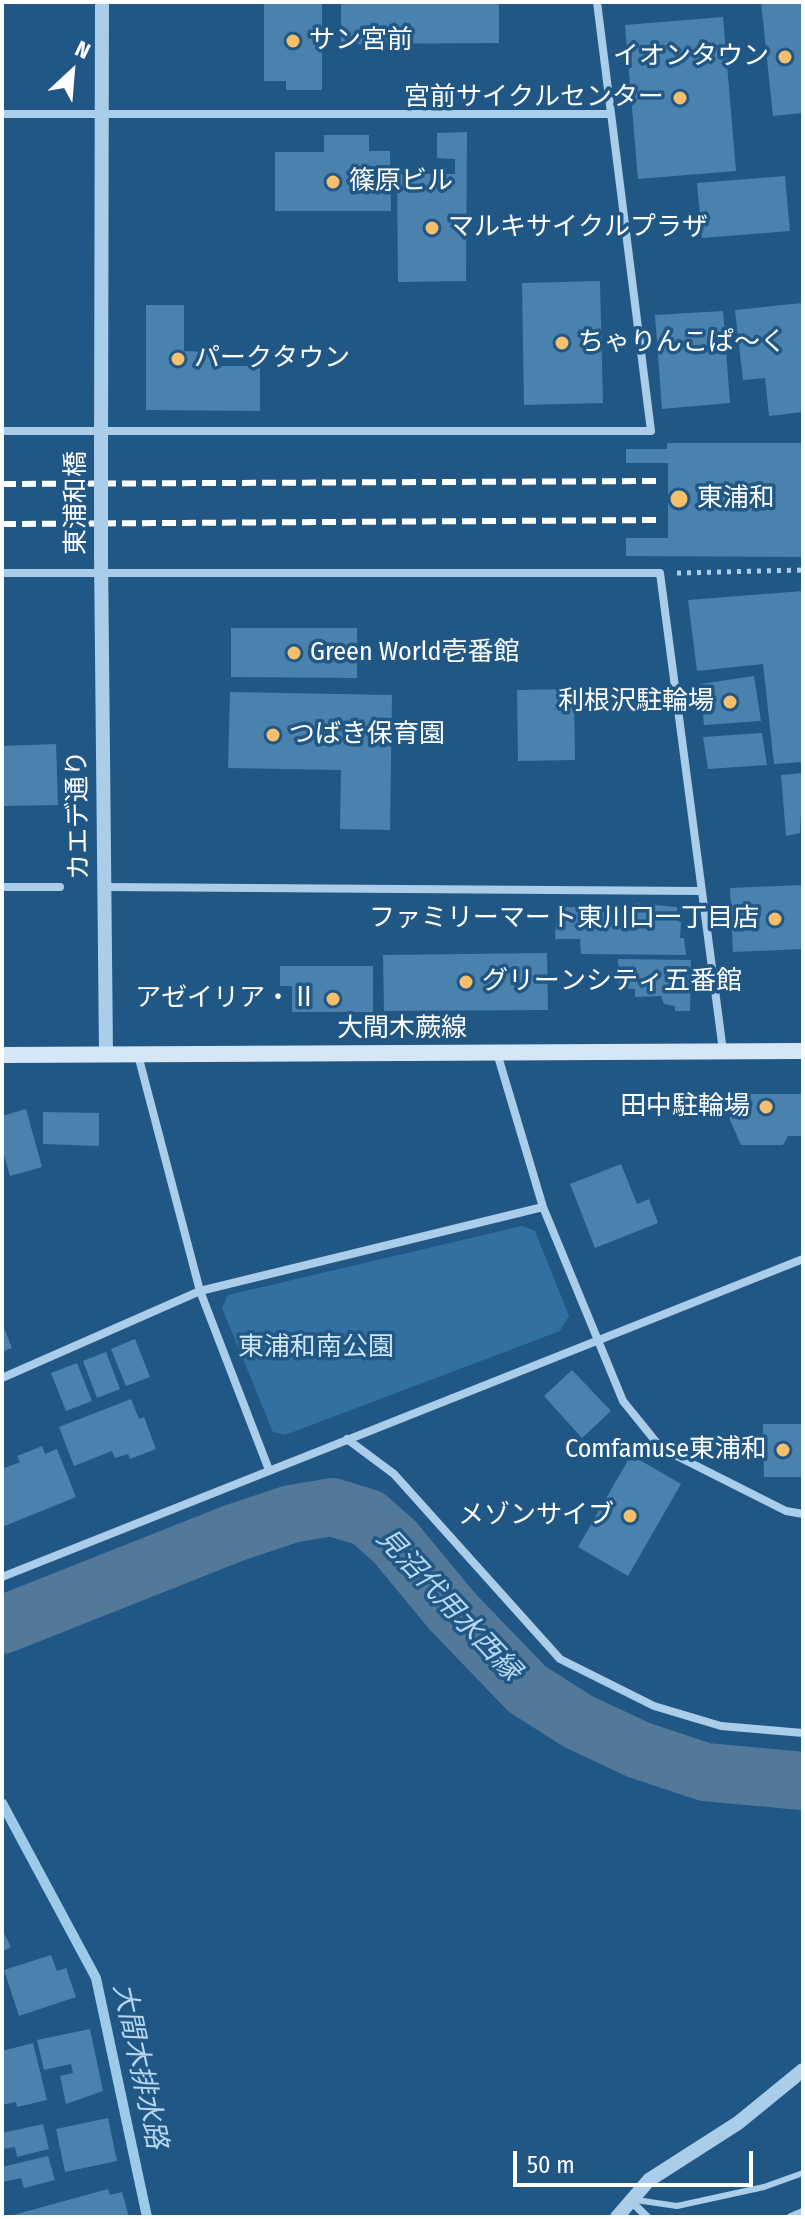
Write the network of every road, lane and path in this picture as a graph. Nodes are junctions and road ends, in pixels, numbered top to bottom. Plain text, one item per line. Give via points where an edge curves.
1 (102, 2) edge
2 (597, 2) edge
3 (2, 114) edge
4 (101, 114) junction
5 (610, 114) junction
6 (2, 431) edge
7 (101, 431) junction
8 (803, 570) edge
9 (2, 573) edge
10 (660, 573) junction
11 (100, 576) junction
12 (2, 887) edge
13 (60, 887) dead end
14 (104, 887) junction
15 (701, 891) junction
16 (723, 1051) junction
17 (803, 1051) edge
18 (497, 1052) junction
19 (106, 1054) junction
20 (138, 1054) junction
21 (2, 1055) edge
22 (543, 1207) junction
23 (803, 1259) edge
24 (200, 1291) junction
25 (595, 1340) junction
26 (2, 1378) edge
27 (347, 1439) junction
28 (269, 1470) junction
29 (803, 1514) edge
30 (2, 1577) edge
31 (803, 1733) edge
32 (803, 2070) edge
33 (803, 2173) edge
34 (629, 2199) junction
35 (803, 2212) edge
36 (617, 2217) edge
37 (647, 2217) edge
38 (791, 2217) edge

1 - 4 street
2 - 5 street
3 - 4 street
4 - 5 street
4 - 7 street
5 - 7 street via 651,431
6 - 7 street
7 - 11 street, 東浦和橋, bridge
8 - 10 path
9 - 11 street
10 - 11 street
10 - 15 street
11 - 14 street, カエデ通り
12 - 13 street
14 - 15 street
14 - 19 street, カエデ通り
15 - 16 street
16 - 17 main road, 大間木蕨線
16 - 18 main road, 大間木蕨線
18 - 20 main road, 大間木蕨線
18 - 22 street
19 - 20 main road, 大間木蕨線
19 - 21 main road, 大間木蕨線
20 - 24 street
22 - 24 street
22 - 25 street
23 - 25 street
24 - 26 street
24 - 28 street
25 - 27 street
25 - 29 street via 623,1401 661,1448 786,1511
27 - 28 street
27 - 31 street via 394,1474 560,1659 654,1706 721,1726
28 - 30 street
32 - 34 street
33 - 34 lane via 677,2206
34 - 36 street
34 - 37 street
35 - 38 street

